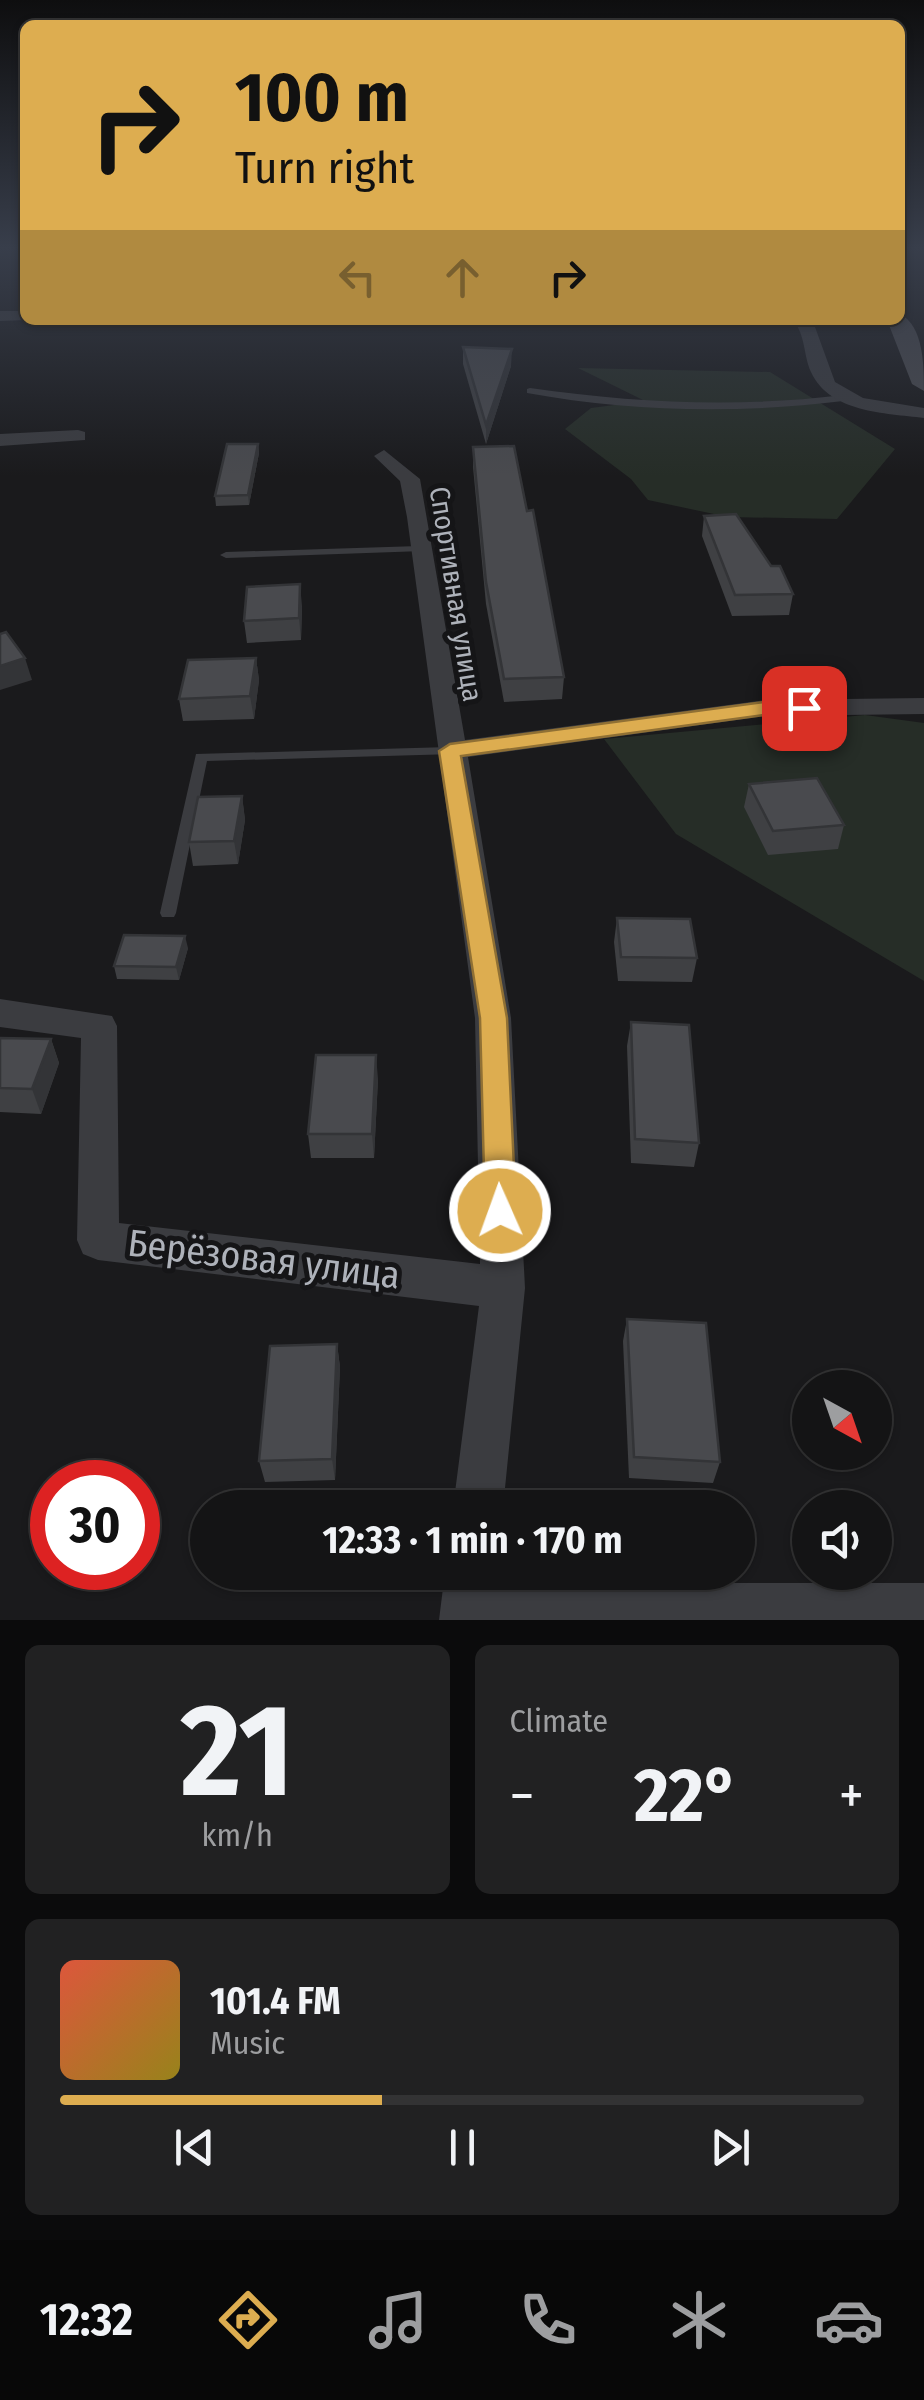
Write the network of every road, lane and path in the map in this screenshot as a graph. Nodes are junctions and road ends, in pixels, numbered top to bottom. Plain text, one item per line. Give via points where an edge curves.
1 (806, 325) edge
2 (900, 325) edge
3 (924, 384) edge
4 (530, 391) dead end
5 (842, 398) junction
6 (924, 413) edge
7 (78, 436) dead end
8 (0, 440) edge
9 (384, 456) dead end
10 (420, 550) junction
11 (226, 555) dead end
12 (924, 706) edge
13 (450, 751) junction
14 (168, 913) dead end
15 (0, 1013) edge
16 (503, 1288) junction
17 (480, 1490) edge
18 (467, 1601) edge
19 (924, 1610) edge

1 - 5 street via 818,374
2 - 3 main road
4 - 5 lane via 642,408 734,409
5 - 6 street
7 - 8 street
9 - 10 street, Спортивная улица via 410,480
10 - 11 lane
10 - 13 street, Спортивная улица
12 - 13 street via 764,708
13 - 14 lane via 200,757
13 - 16 street, Спортивная улица via 493,1018
15 - 16 street, Берёзовая улица via 100,1026 98,1240
16 - 17 street, Спортивная улица
18 - 19 street

